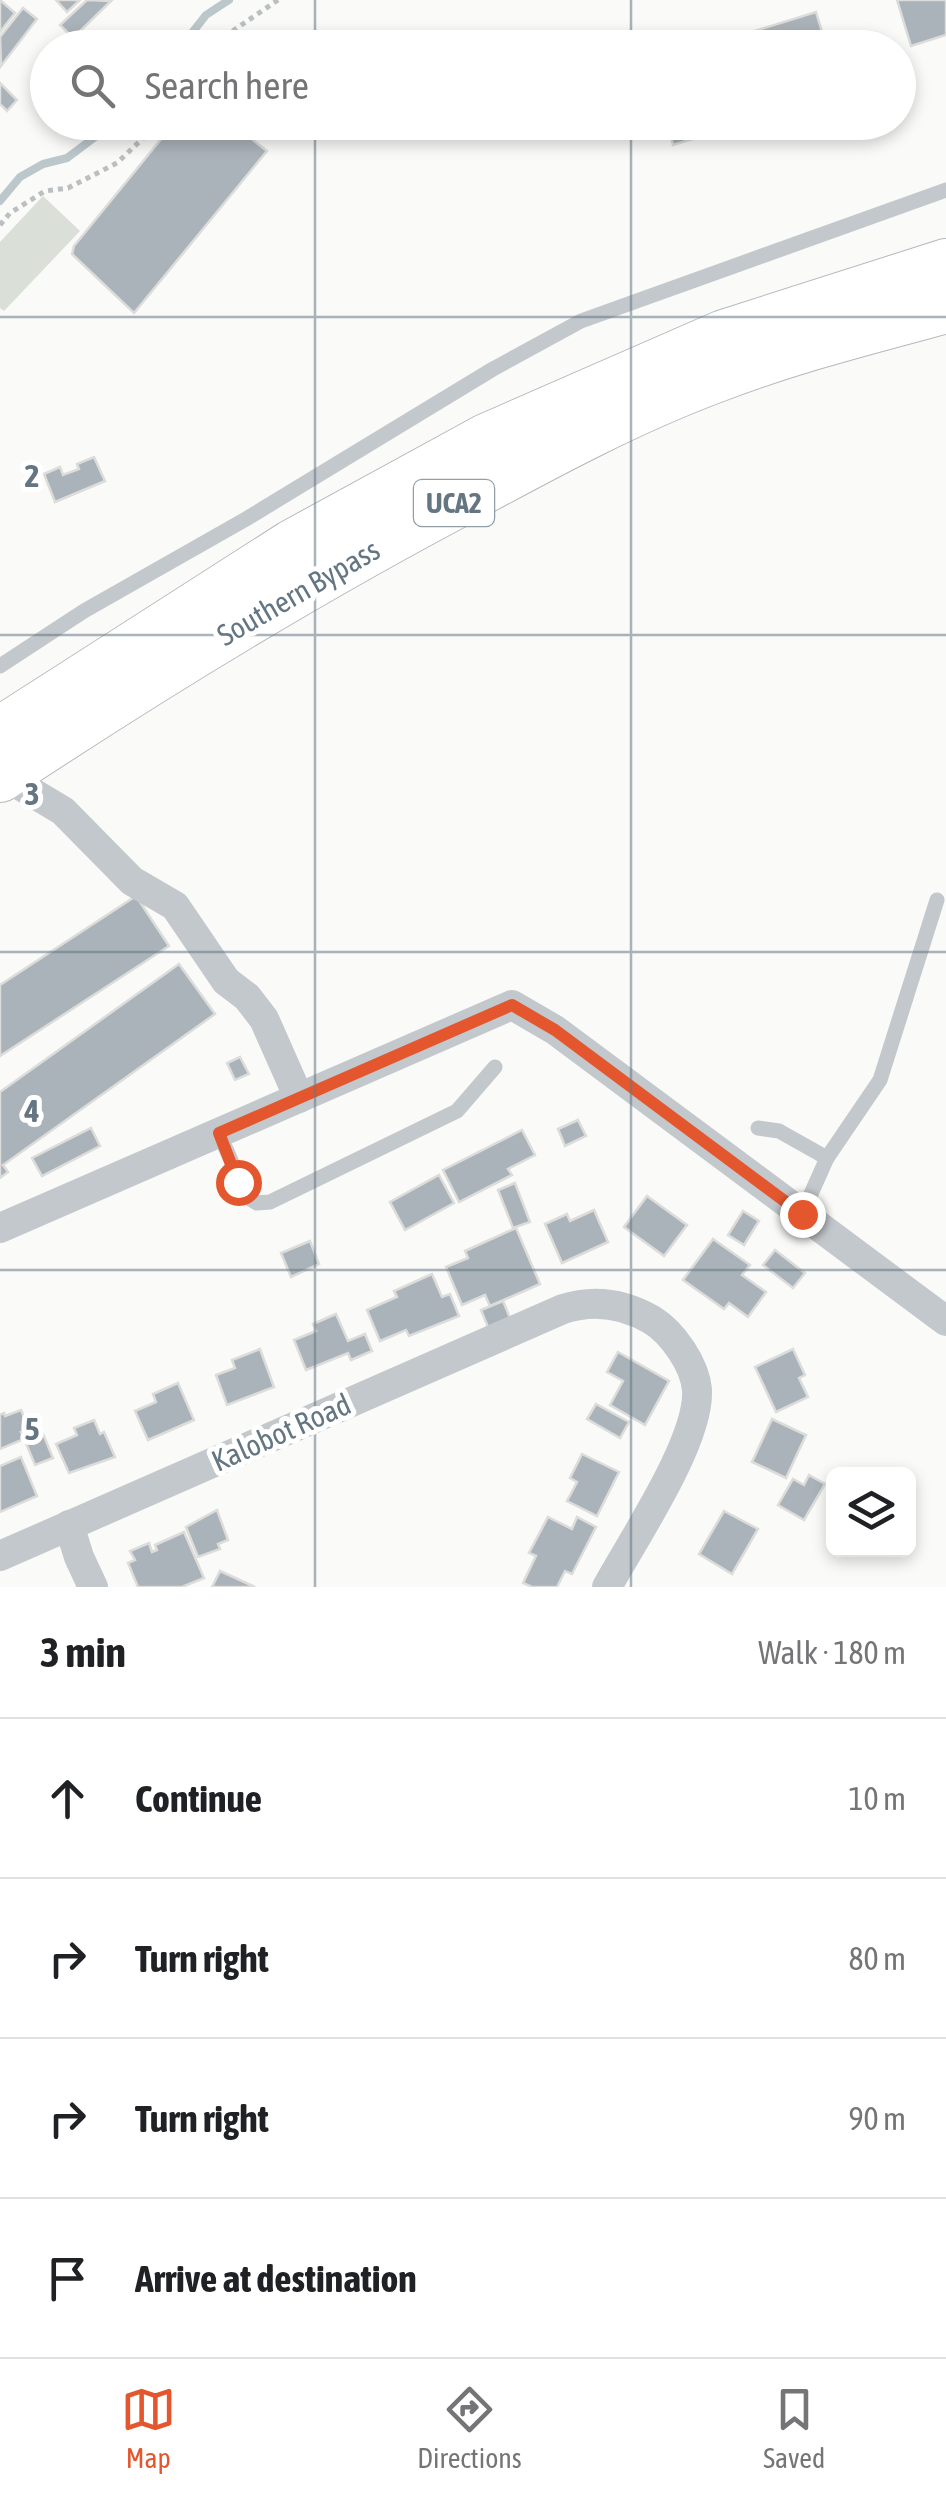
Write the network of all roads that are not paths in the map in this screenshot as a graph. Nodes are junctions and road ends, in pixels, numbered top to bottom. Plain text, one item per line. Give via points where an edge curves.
1 (946, 190) edge
2 (946, 264) edge
3 (946, 308) edge
4 (0, 666) edge
5 (1, 761) edge
6 (937, 900) dead end
7 (495, 1068) dead end
8 (299, 1098) junction
9 (758, 1128) dead end
10 (219, 1133) junction
11 (827, 1158) junction
12 (802, 1214) junction
13 (0, 1228) edge
14 (946, 1321) edge
15 (69, 1526) junction
16 (0, 1556) edge
17 (93, 1587) edge
18 (606, 1587) edge

1 - 4 lane via 581,320
2 - 5 highway, Southern Bypass / UCA2 via 724,335 486,439 292,545
3 - 5 highway, Southern Bypass / UCA2 via 713,378 591,431 374,546
5 - 8 street via 63,811 132,881 175,906 226,981 264,1019
6 - 11 lane via 880,1080
7 - 10 lane via 457,1112 270,1202 248,1198
8 - 10 street
8 - 12 street via 512,1005
9 - 11 lane
10 - 13 street
11 - 12 lane
12 - 14 street
15 - 16 street, Kalobot Road
15 - 17 street
15 - 18 street, Kalobot Road via 563,1309 605,1303 655,1322 682,1351 697,1389 679,1457

